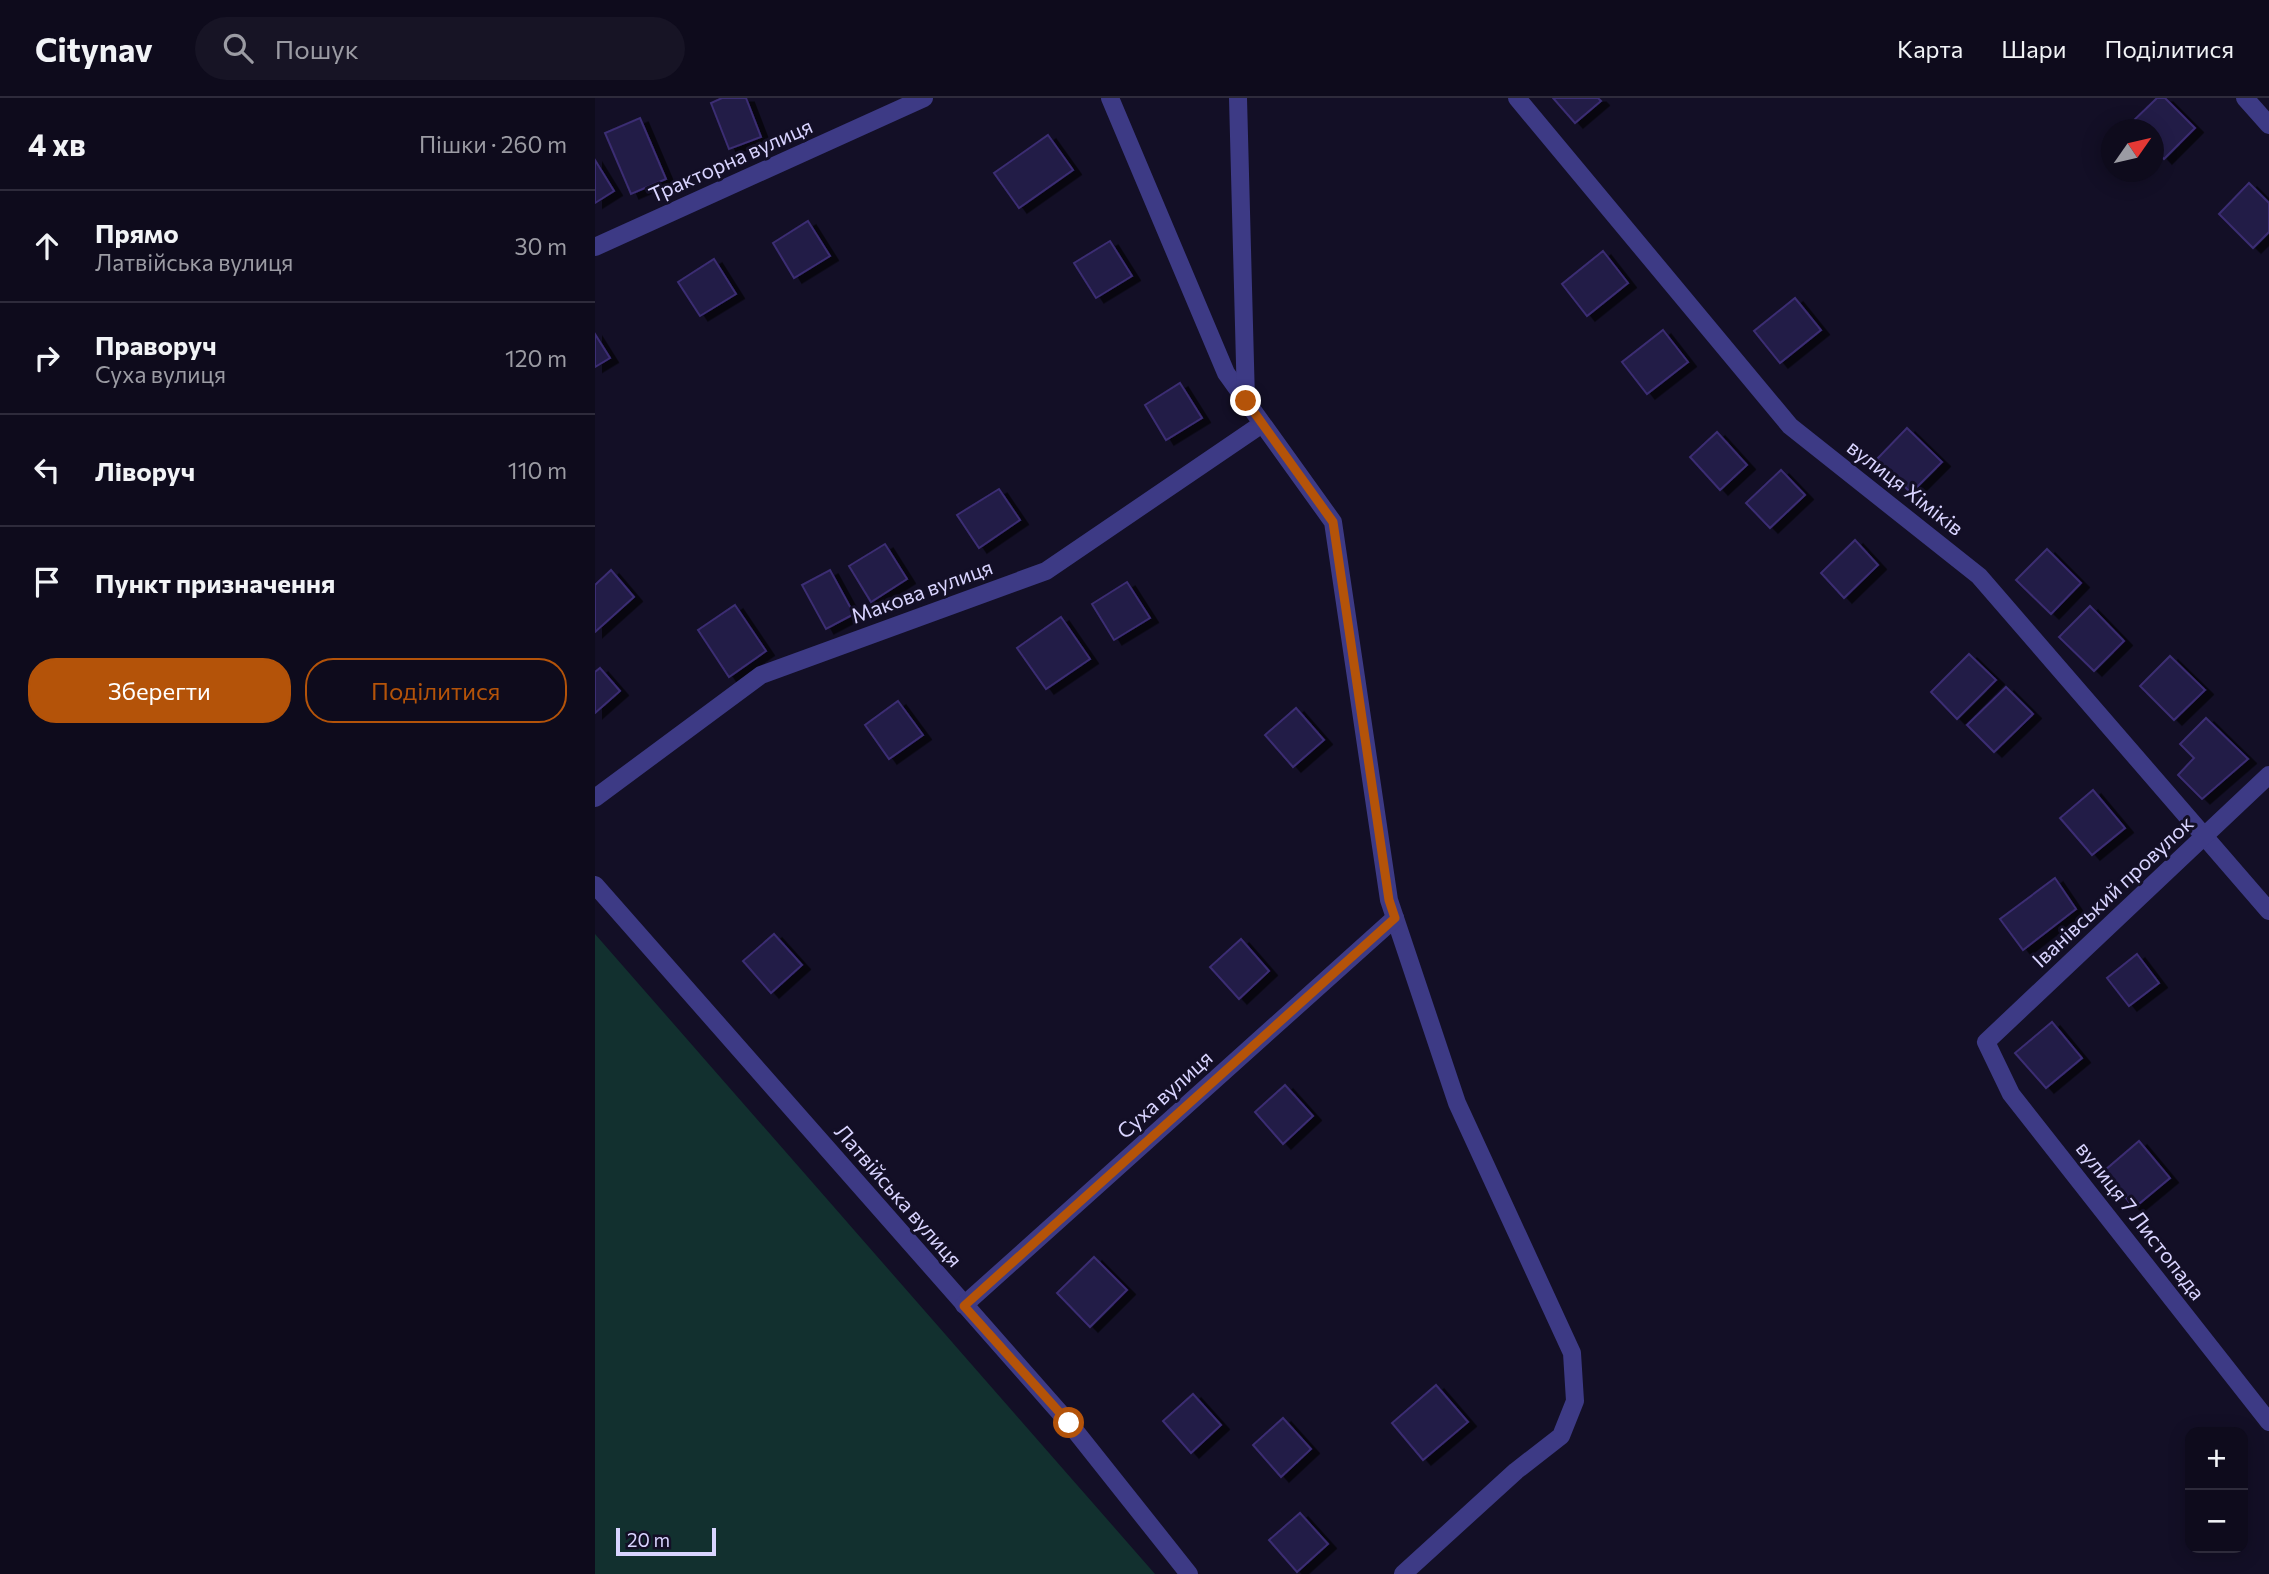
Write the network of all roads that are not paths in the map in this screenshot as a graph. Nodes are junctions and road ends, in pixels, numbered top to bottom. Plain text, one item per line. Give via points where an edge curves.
1 (924, 98) edge
2 (1110, 98) edge
3 (1238, 98) edge
4 (1517, 98) edge
5 (2245, 98) edge
6 (2269, 125) edge
7 (595, 247) edge
8 (1246, 401) junction
9 (1262, 424) junction
10 (2269, 775) edge
11 (595, 798) edge
12 (2205, 837) junction
13 (595, 885) edge
14 (2269, 911) edge
15 (1395, 918) junction
16 (1986, 1042) joint
17 (964, 1306) junction
18 (2269, 1422) edge
19 (1189, 1574) edge
20 (1403, 1574) edge

1 - 7 street, Тракторна вулиця
2 - 8 street via 1226,373
3 - 8 street
4 - 12 street, вулиця Хіміків via 1790,426 1979,576
5 - 6 street
8 - 9 street
9 - 11 street, Макова вулиця via 1046,571 761,676
9 - 15 street via 1333,522
10 - 12 street, Іванівський провулок
12 - 14 street, вулиця Хіміків
12 - 16 street, Іванівський провулок
13 - 17 street, Латвійська вулиця
15 - 17 street, Суха вулиця
15 - 20 street via 1457,1103 1571,1353 1575,1401 1561,1436 1515,1471
16 - 18 street, вулиця 7 Листопада via 2011,1094
17 - 19 street, Латвійська вулиця via 1069,1423

